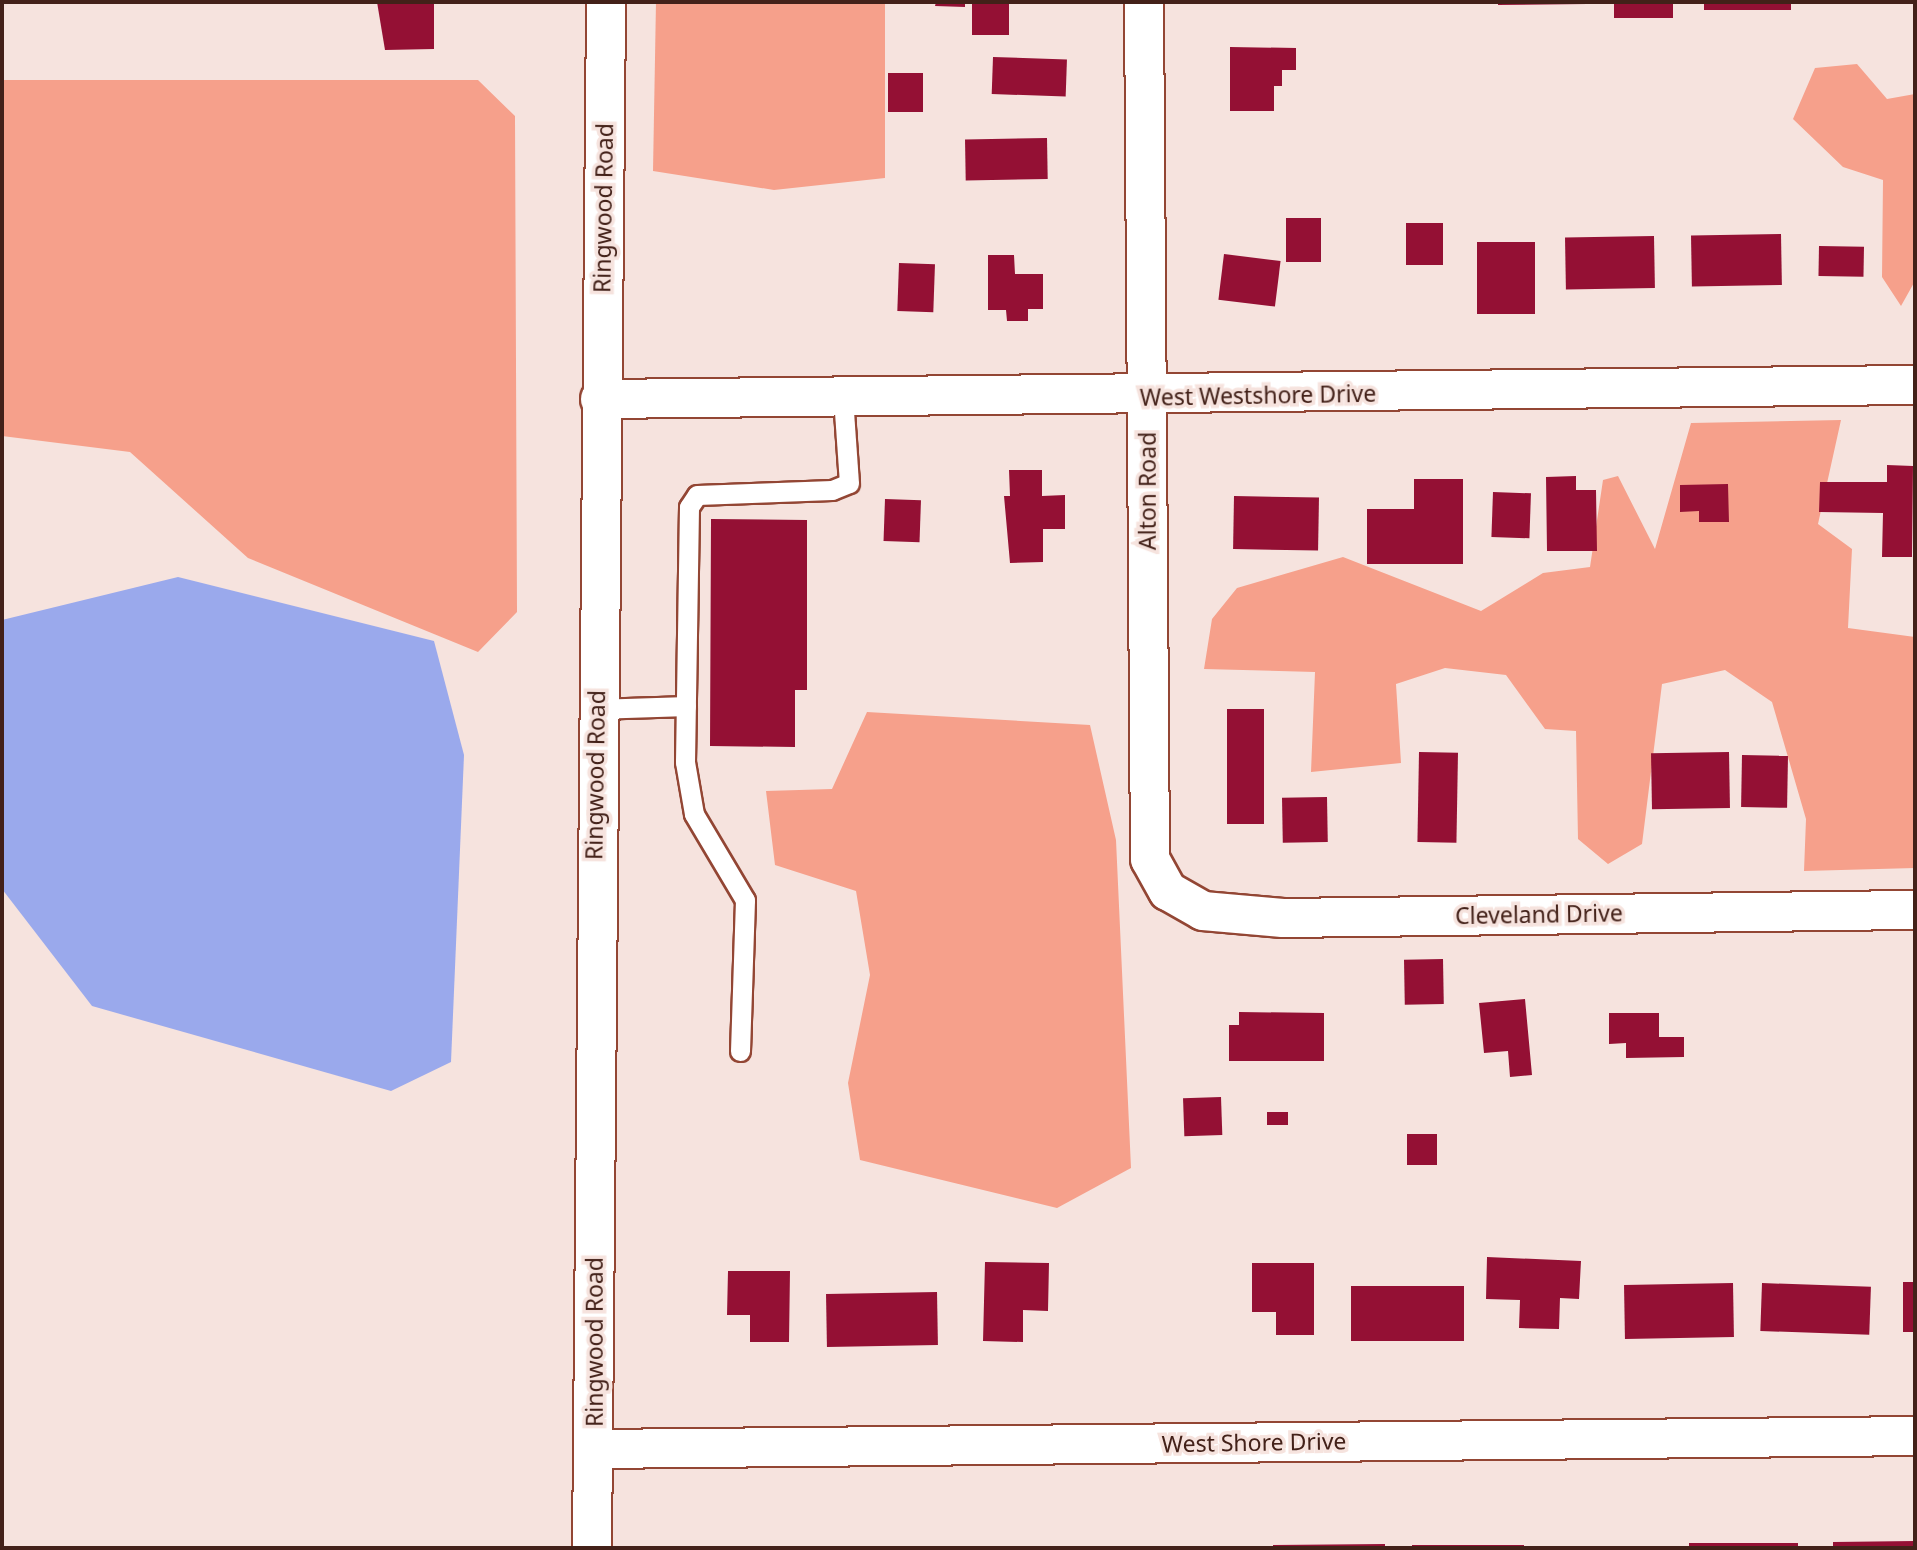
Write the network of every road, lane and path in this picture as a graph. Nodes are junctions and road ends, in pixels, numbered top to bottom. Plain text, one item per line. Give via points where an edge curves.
1 (606, 2) edge
2 (1144, 2) edge
3 (1915, 385) edge
4 (843, 397) junction
5 (1147, 397) junction
6 (600, 399) junction
7 (686, 706) junction
8 (596, 709) junction
9 (1168, 891) joint
10 (1915, 910) edge
11 (740, 1051) dead end
12 (1915, 1436) edge
13 (593, 1449) junction
14 (592, 1548) edge

1 - 6 street, Ringwood Road
2 - 5 street, Alton Road
3 - 5 street, West Westshore Drive
4 - 5 street, West Westshore Drive
4 - 6 street, West Westshore Drive
4 - 7 lane via 849,483 832,490 697,495 688,507
5 - 9 street, Alton Road via 1150,859
6 - 8 street, Ringwood Road
7 - 8 lane
7 - 11 lane via 685,762 694,814 745,900
8 - 13 street, Ringwood Road
9 - 10 street, Cleveland Drive via 1203,911 1283,918
12 - 13 street, West Shore Drive
13 - 14 street, Ringwood Road

